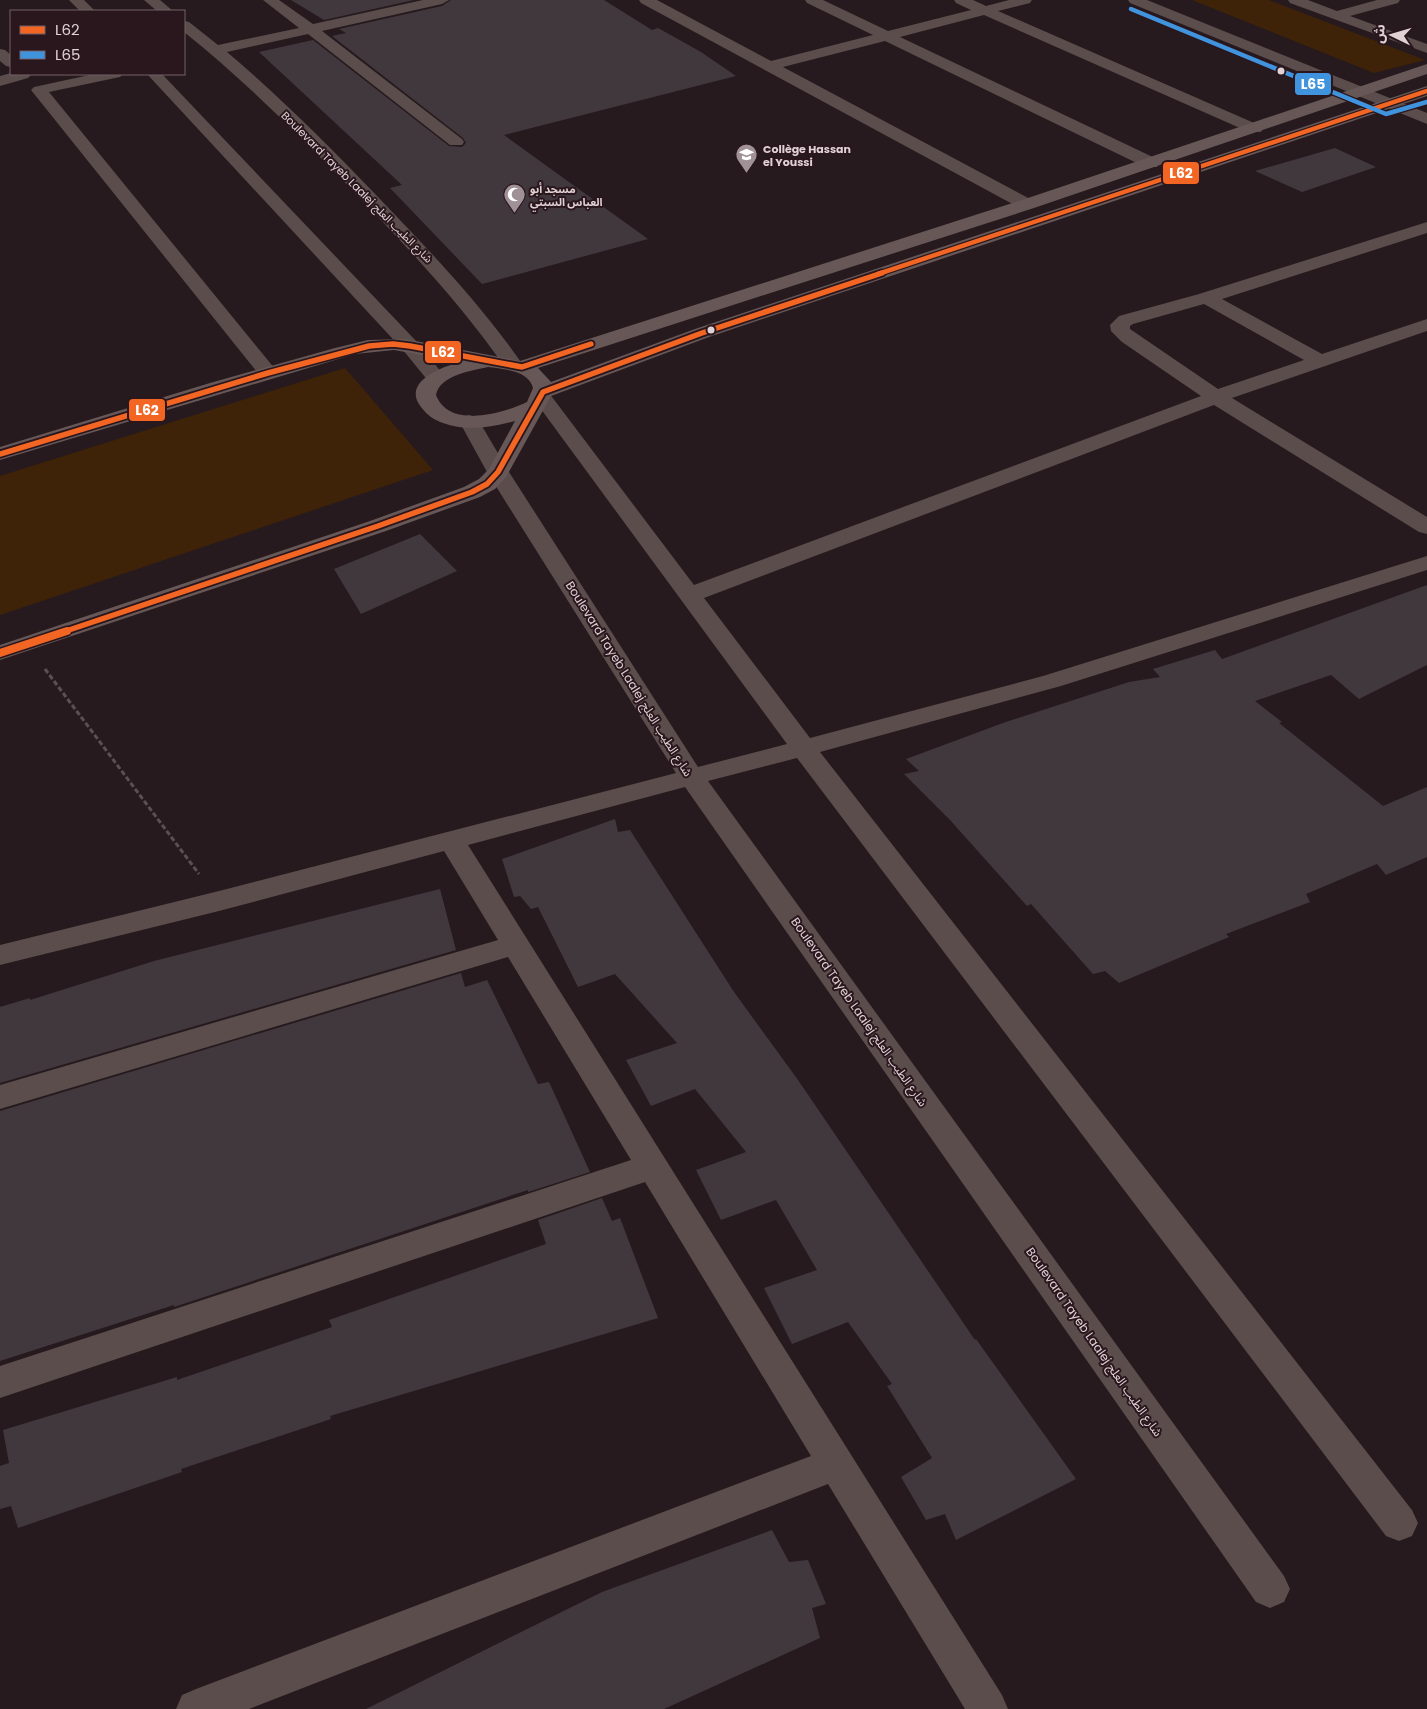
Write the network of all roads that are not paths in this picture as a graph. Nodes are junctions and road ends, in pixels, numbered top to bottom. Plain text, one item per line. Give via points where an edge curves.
1 (76, 0) edge
2 (151, 0) edge
3 (270, 0) edge
4 (442, 0) edge
5 (646, 0) edge
6 (812, 0) edge
7 (961, 0) edge
8 (1026, 0) edge
9 (1135, 0) edge
10 (1295, 0) edge
11 (1393, 0) edge
12 (87, 10) edge
13 (165, 10) edge
14 (984, 11) junction
15 (1336, 16) junction
16 (185, 26) edge
17 (310, 29) junction
18 (887, 36) junction
19 (1427, 49) edge
20 (217, 50) junction
21 (0, 53) edge
22 (10, 62) edge
23 (771, 66) junction
24 (1427, 69) edge
25 (20, 75) edge
26 (24, 75) edge
27 (111, 75) edge
28 (155, 75) edge
29 (0, 81) edge
30 (1384, 83) junction
31 (1364, 84) junction
32 (39, 90) junction
33 (1423, 96) edge
34 (1389, 104) junction
35 (1427, 119) edge
36 (1255, 128) junction
37 (456, 142) dead end
38 (1151, 163) junction
39 (1026, 204) junction
40 (1427, 227) edge
41 (1206, 298) junction
42 (1427, 325) edge
43 (410, 346) junction
44 (1322, 362) junction
45 (511, 365) junction
46 (268, 373) junction
47 (436, 378) junction
48 (1216, 397) junction
49 (540, 398) junction
50 (469, 421) junction
51 (0, 454) edge
52 (498, 472) junction
53 (1427, 527) edge
54 (1427, 563) edge
55 (690, 595) junction
56 (0, 653) edge
57 (803, 747) junction
58 (691, 776) junction
59 (450, 839) junction
60 (516, 945) junction
61 (0, 955) edge
62 (0, 1097) edge
63 (652, 1166) junction
64 (0, 1382) edge
65 (837, 1463) junction
66 (1399, 1523) dead end
67 (1270, 1589) dead end
68 (196, 1709) edge
69 (988, 1709) edge

1 - 12 street
2 - 13 street
3 - 17 street
4 - 17 street
5 - 23 street
6 - 18 street
7 - 14 street
8 - 14 street
9 - 31 street
10 - 15 street
11 - 15 street
14 - 18 street
14 - 36 street
15 - 19 street
16 - 20 street, Boulevard Tayeb Laalej شارع الطيب العلج
17 - 20 street
17 - 37 street
18 - 23 street
18 - 38 street
20 - 45 street, Boulevard Tayeb Laalej شارع الطيب العلج via 316,142 427,258 495,337
21 - 22 street
23 - 39 street
24 - 30 street
25 - 29 street
26 - 32 street
27 - 32 street
28 - 43 street
30 - 31 street
30 - 33 street
31 - 34 street
31 - 36 street
32 - 46 street
33 - 34 street
34 - 35 street
34 - 49 street via 702,333
36 - 38 street
38 - 39 street
39 - 45 street
40 - 41 street
41 - 44 street
41 - 48 street via 1126,320 1120,325 1121,331 1129,338
42 - 44 street
43 - 45 street
43 - 46 street via 369,346
43 - 47 street
44 - 48 street
45 - 47 street via 465,366
45 - 49 street via 539,379
46 - 51 street
47 - 50 street via 428,386 426,396 429,405 452,418
48 - 53 street
48 - 55 street
49 - 50 street via 522,413 506,419
49 - 52 street
49 - 55 street
50 - 52 street, Boulevard Tayeb Laalej شارع الطيب العلج
52 - 56 street via 487,484 378,526
52 - 58 street, Boulevard Tayeb Laalej شارع الطيب العلج
54 - 57 street via 1052,680
55 - 57 street
57 - 58 street
57 - 66 street
58 - 59 street
58 - 67 street, Boulevard Tayeb Laalej شارع الطيب العلج
59 - 60 street
59 - 61 street
60 - 62 street
60 - 63 street
63 - 64 street
63 - 65 street
65 - 68 street
65 - 69 street

